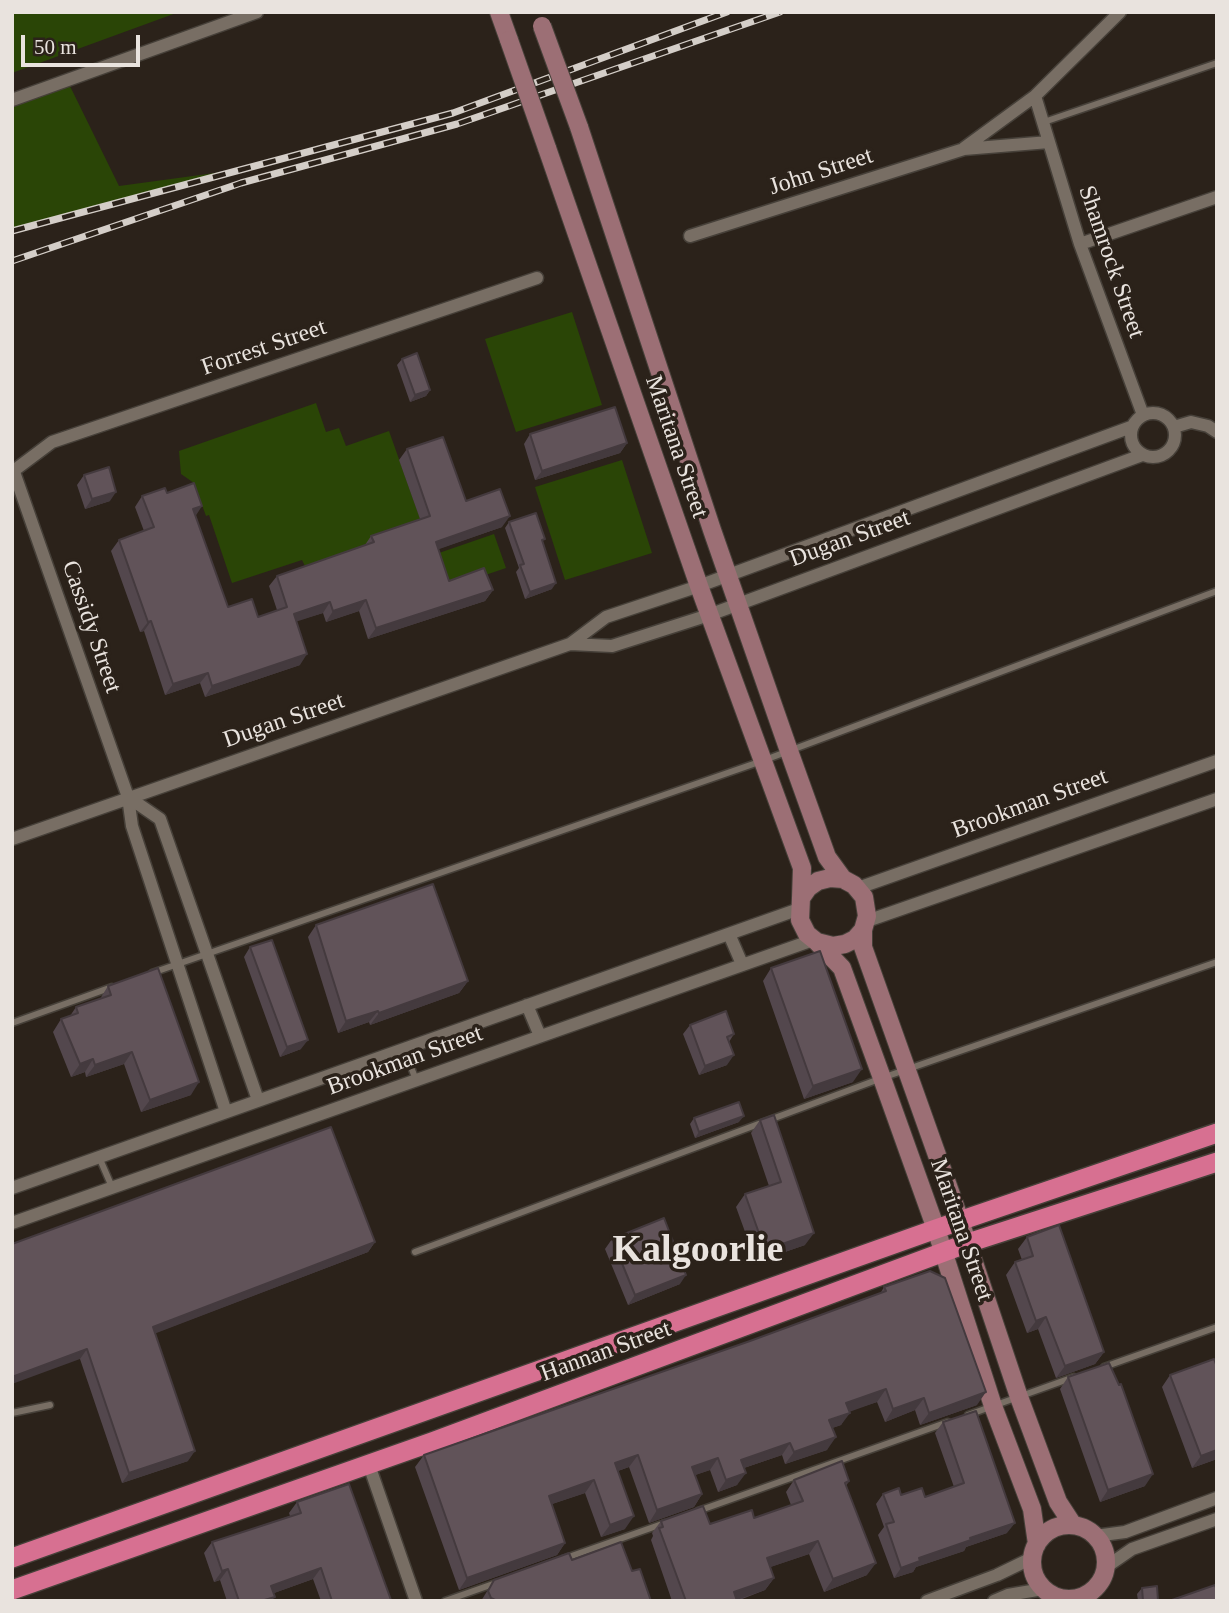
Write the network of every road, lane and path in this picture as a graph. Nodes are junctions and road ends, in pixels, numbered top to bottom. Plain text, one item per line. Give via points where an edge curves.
1 (257, 12) edge
2 (499, 12) edge
3 (1120, 12) edge
4 (540, 19) edge
5 (1217, 63) edge
6 (1035, 96) junction
7 (12, 100) edge
8 (1044, 122) junction
9 (1049, 142) junction
10 (964, 149) junction
11 (1217, 197) edge
12 (690, 236) dead end
13 (1080, 244) junction
14 (537, 278) dead end
15 (1143, 415) junction
16 (1131, 427) junction
17 (1174, 427) junction
18 (1217, 432) edge
19 (1142, 456) junction
20 (13, 472) edge
21 (728, 576) junction
22 (699, 586) junction
23 (1217, 591) edge
24 (737, 603) junction
25 (709, 615) junction
26 (570, 644) junction
27 (789, 751) junction
28 (762, 761) junction
29 (1217, 761) edge
30 (128, 797) junction
31 (1217, 799) edge
32 (12, 839) edge
33 (850, 884) junction
34 (800, 904) junction
35 (865, 925) junction
36 (729, 933) junction
37 (815, 941) junction
38 (207, 953) junction
39 (1217, 962) edge
40 (177, 964) junction
41 (742, 964) junction
42 (139, 977) edge
43 (114, 986) edge
44 (527, 1005) junction
45 (12, 1023) edge
46 (540, 1036) junction
47 (404, 1049) junction
48 (907, 1071) junction
49 (882, 1078) junction
50 (416, 1080) junction
51 (258, 1100) junction
52 (226, 1112) junction
53 (1217, 1133) edge
54 (99, 1157) junction
55 (1217, 1162) edge
56 (12, 1188) edge
57 (113, 1188) junction
58 (960, 1221) junction
59 (12, 1223) edge
60 (936, 1230) junction
61 (968, 1244) junction
62 (415, 1252) dead end
63 (943, 1252) junction
64 (1217, 1327) edge
65 (1101, 1368) edge
66 (1088, 1372) edge
67 (1019, 1397) junction
68 (50, 1405) dead end
69 (993, 1406) junction
70 (12, 1413) edge
71 (963, 1417) edge
72 (950, 1421) edge
73 (369, 1465) junction
74 (1217, 1498) edge
75 (693, 1513) edge
76 (1217, 1519) edge
77 (667, 1522) edge
78 (1073, 1525) junction
79 (1095, 1536) junction
80 (1034, 1551) junction
81 (12, 1558) edge
82 (550, 1564) edge
83 (1106, 1567) junction
84 (498, 1582) edge
85 (1043, 1589) junction
86 (12, 1590) edge
87 (1098, 1593) edge
88 (1061, 1600) edge
89 (416, 1601) edge
90 (446, 1601) edge
91 (927, 1601) edge
92 (994, 1601) edge

1 - 7 street
2 - 22 main road, Maritana Street, bridge
3 - 6 street, John Street
4 - 21 main road, Maritana Street, bridge
5 - 8 lane
6 - 8 street, Shamrock Street
6 - 10 street, John Street
8 - 9 street, Shamrock Street
9 - 10 street, John Street
9 - 13 street, Shamrock Street
10 - 12 street, John Street
11 - 13 street
13 - 15 street, Shamrock Street
14 - 20 street, Forrest Street via 52,442
15 - 16 street
15 - 17 street via 1166,417
16 - 19 street via 1131,443
16 - 21 street, Dugan Street
17 - 18 street via 1191,422
17 - 19 street via 1172,448 1153,458
19 - 24 street, Dugan Street
20 - 30 street, Cassidy Street
21 - 22 street, Dugan Street
21 - 24 main road, Maritana Street
22 - 25 main road, Maritana Street
22 - 26 street, Dugan Street via 606,617
23 - 27 lane
24 - 25 street, Dugan Street
24 - 27 main road, Maritana Street
25 - 26 street, Dugan Street via 612,646
25 - 28 main road, Maritana Street
26 - 30 street, Dugan Street
27 - 28 lane
27 - 33 main road, Maritana Street via 827,857
28 - 34 main road, Maritana Street via 802,868
28 - 38 lane
29 - 33 street, Brookman Street
30 - 32 street, Dugan Street
30 - 38 street via 160,819
30 - 40 street, Cassidy Street via 132,826
31 - 35 street
33 - 34 main road via 830,878 818,881 808,888
33 - 35 main road via 864,897
34 - 36 street, Brookman Street
34 - 37 main road via 800,920
35 - 37 main road via 845,944
35 - 48 main road, Maritana Street via 863,947
36 - 41 street
36 - 44 street, Brookman Street
37 - 41 street, Brookman Street
37 - 49 main road, Maritana Street via 842,968
38 - 40 lane
38 - 51 street
39 - 48 lane
40 - 42 lane
40 - 52 street, Cassidy Street
41 - 46 street, Brookman Street
43 - 45 lane
44 - 46 street
44 - 47 street, Brookman Street
46 - 50 street, Brookman Street
47 - 50 lane
47 - 51 street, Brookman Street
48 - 49 lane
48 - 58 main road, Maritana Street
49 - 60 main road, Maritana Street
49 - 62 lane
50 - 57 street, Brookman Street
51 - 52 street, Brookman Street
52 - 54 street, Brookman Street
53 - 58 highway, Hannan Street
54 - 56 street, Brookman Street
54 - 57 lane
55 - 61 highway, Hannan Street
57 - 59 street, Brookman Street
58 - 60 highway, Hannan Street
58 - 61 main road, Maritana Street
60 - 63 main road, Maritana Street
60 - 81 highway, Hannan Street
61 - 63 highway, Hannan Street
61 - 67 main road, Maritana Street
63 - 69 main road, Maritana Street
63 - 73 highway, Hannan Street
64 - 65 lane
66 - 67 lane
67 - 69 lane
67 - 78 main road, Maritana Street via 1058,1502
68 - 70 lane
69 - 71 lane
69 - 80 main road, Maritana Street via 1032,1509
72 - 75 lane
73 - 86 highway, Hannan Street
73 - 89 street
74 - 79 street via 1125,1532
76 - 83 street via 1132,1549
77 - 82 lane
78 - 79 main road
78 - 80 main road via 1050,1530
79 - 83 main road via 1105,1552
80 - 85 main road via 1033,1572
80 - 91 street via 997,1575
83 - 87 main road
84 - 90 lane
85 - 88 main road
85 - 92 street
87 - 88 main road

